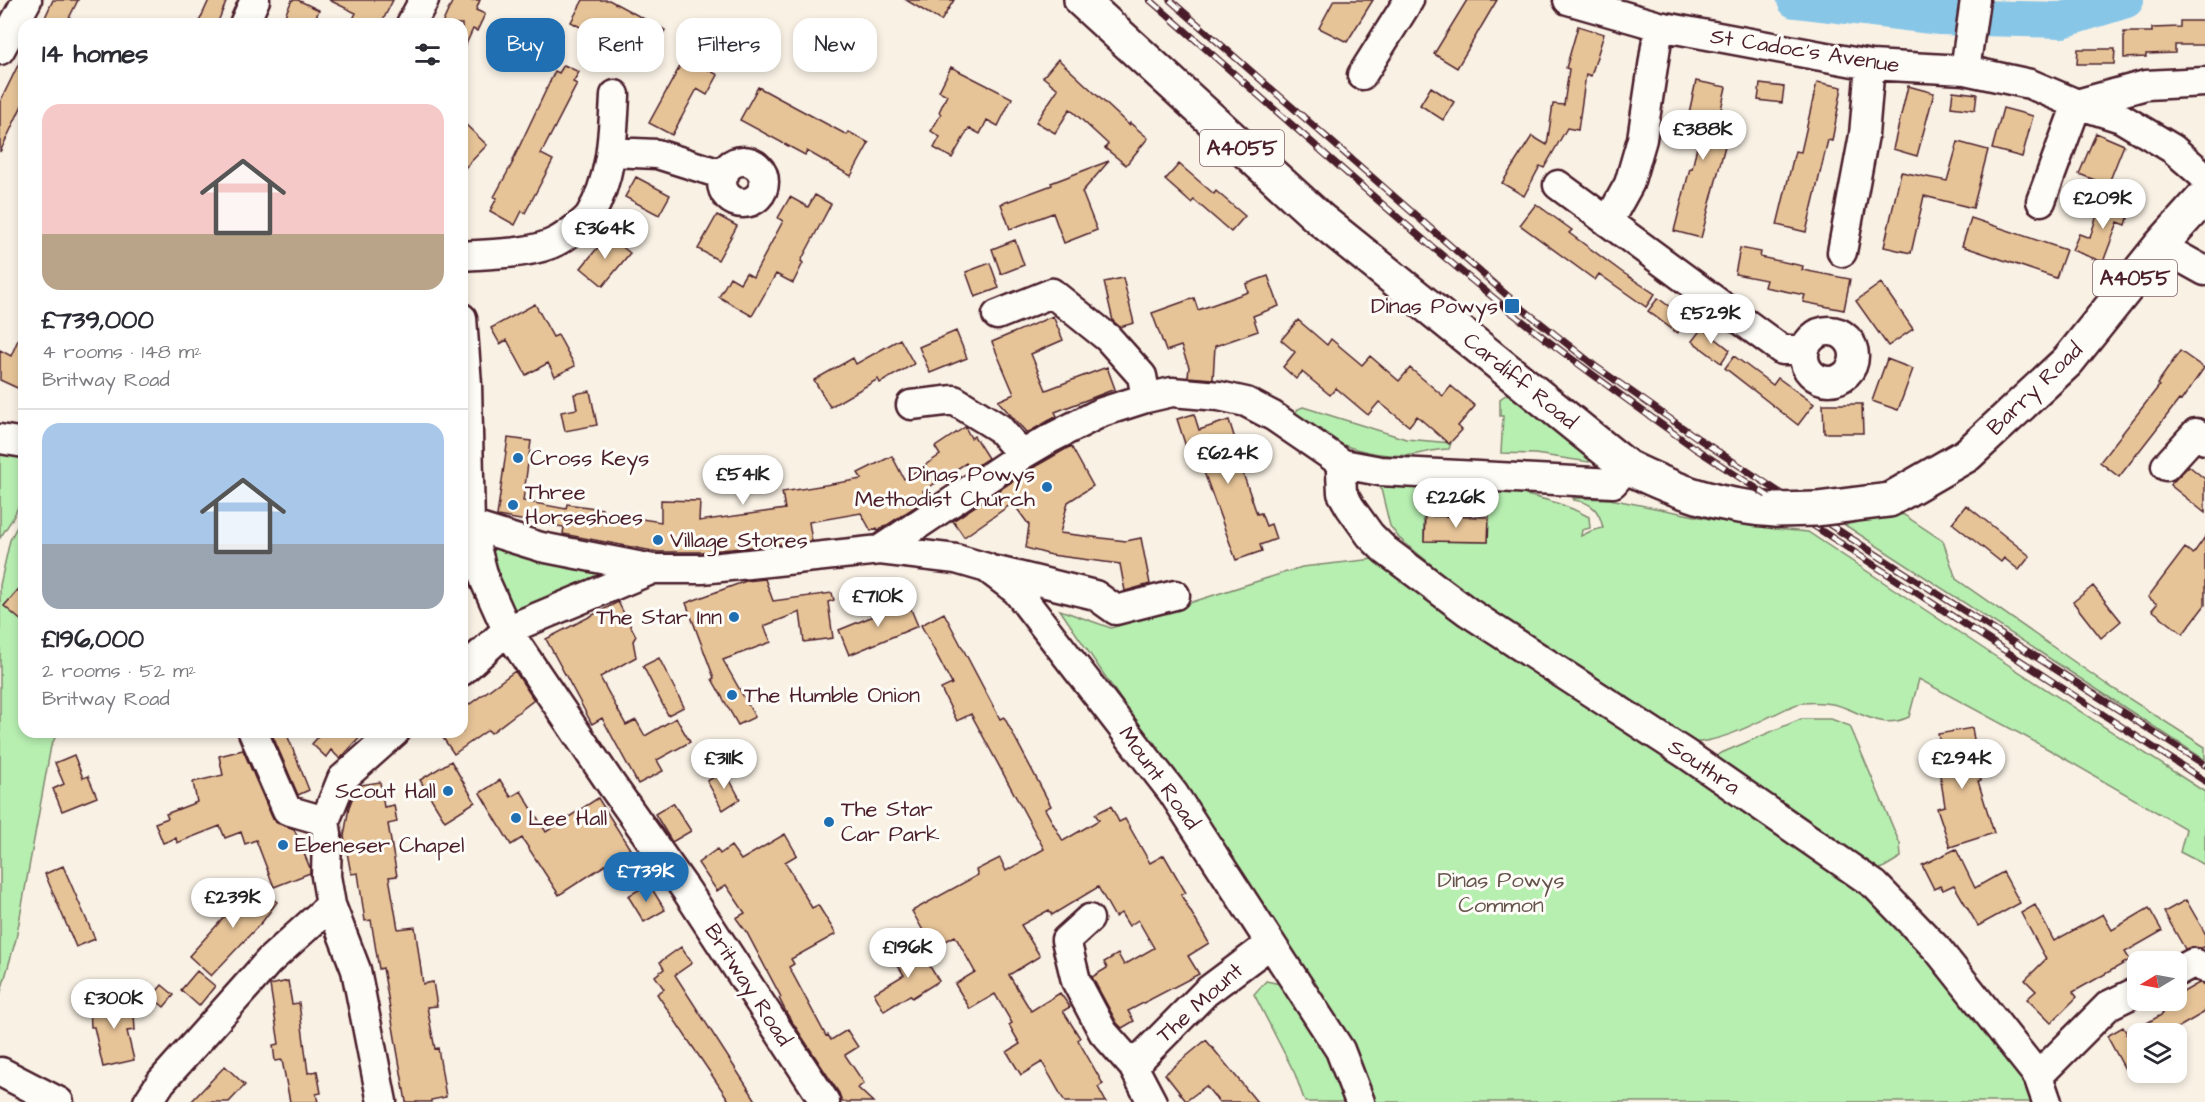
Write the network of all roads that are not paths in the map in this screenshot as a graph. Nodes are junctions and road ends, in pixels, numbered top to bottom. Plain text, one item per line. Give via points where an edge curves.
1 (27, 0) edge
2 (255, 0) edge
3 (424, 0) edge
4 (1081, 0) edge
5 (1409, 0) edge
6 (1568, 0) edge
7 (1975, 0) edge
8 (1613, 7) edge
9 (247, 18) edge
10 (414, 18) edge
11 (1659, 27) junction
12 (0, 50) edge
13 (1870, 65) junction
14 (1965, 70) junction
15 (1362, 75) dead end
16 (2205, 82) edge
17 (615, 95) dead end
18 (2076, 104) junction
19 (612, 152) junction
20 (724, 175) dead end
21 (2205, 177) edge
22 (1558, 185) dead end
23 (2205, 196) edge
24 (2041, 201) dead end
25 (1608, 222) junction
26 (2160, 246) junction
27 (1842, 252) dead end
28 (468, 255) edge
29 (2205, 271) edge
30 (997, 315) dead end
31 (1804, 350) dead end
32 (1146, 398) junction
33 (911, 405) dead end
34 (0, 439) edge
35 (2205, 440) edge
36 (18, 442) edge
37 (1022, 455) junction
38 (1343, 464) junction
39 (2166, 466) dead end
40 (1627, 467) junction
41 (1776, 510) joint
42 (468, 524) edge
43 (468, 529) edge
44 (880, 550) junction
45 (987, 568) junction
46 (653, 569) junction
47 (1175, 595) dead end
48 (507, 630) junction
49 (468, 666) edge
50 (256, 738) edge
51 (387, 738) edge
52 (325, 821) junction
53 (331, 905) junction
54 (1089, 919) dead end
55 (1270, 944) junction
56 (2187, 966) edge
57 (2205, 968) edge
58 (2127, 996) edge
59 (1133, 1066) junction
60 (1, 1072) edge
61 (2043, 1089) edge
62 (59, 1102) edge
63 (148, 1102) edge
64 (382, 1102) edge
65 (825, 1102) edge
66 (1152, 1102) edge
67 (1360, 1102) edge

1 - 12 street
2 - 9 street
3 - 10 street
4 - 40 main road, Cardiff Road / A4055 via 1320,219
5 - 15 street
6 - 8 street, St Cadoc's Avenue
7 - 14 street
8 - 11 street, St Cadoc's Avenue
11 - 13 street, St Cadoc's Avenue
11 - 25 street via 1642,139 1629,184
13 - 14 street, St Cadoc's Avenue
13 - 27 street via 1864,135
14 - 18 street, St Cadoc's Avenue via 2030,84
16 - 18 street via 2146,85
17 - 19 street
18 - 21 street, St Cadoc's Avenue via 2121,118 2173,149
18 - 24 street
19 - 20 street via 657,154
19 - 28 street via 607,176 589,217 556,241 525,250
22 - 25 street
23 - 26 main road, Barry Road / A4055
25 - 31 street via 1782,350
26 - 29 street
26 - 41 main road, Barry Road / A4055, bridge via 2068,361 1966,454 1889,500
30 - 32 street via 1052,293 1122,353 1142,376
32 - 37 street via 1102,412
32 - 38 street via 1172,392 1246,402
33 - 37 street via 954,400 999,428
34 - 36 street
35 - 39 street via 2196,433
37 - 44 street
38 - 40 street via 1380,471 1597,483 1613,483
38 - 61 street, Southra via 1342,493 1385,550 1468,612 1875,885 1938,950
40 - 41 main road, Cardiff Road / A4055 via 1668,488 1710,501 1745,509
42 - 46 street via 541,547
43 - 48 street, Britway Road via 484,581
44 - 45 street, Mount Road via 956,559
44 - 46 street via 702,569
45 - 47 street via 1095,595 1116,610
45 - 55 street, Mount Road via 1016,590 1173,793
46 - 48 street
48 - 49 street
48 - 65 street, Britway Road via 686,890
50 - 52 street via 287,810
51 - 52 street via 342,779
52 - 53 street
53 - 63 street via 269,961 168,1074
53 - 64 street via 356,970
54 - 59 street via 1066,940 1076,981 1103,1032
55 - 59 street, The Mount via 1206,992
55 - 67 street, Mount Road via 1340,1050
56 - 57 street via 2193,963
58 - 61 street via 2109,1005
59 - 66 street
60 - 62 street

